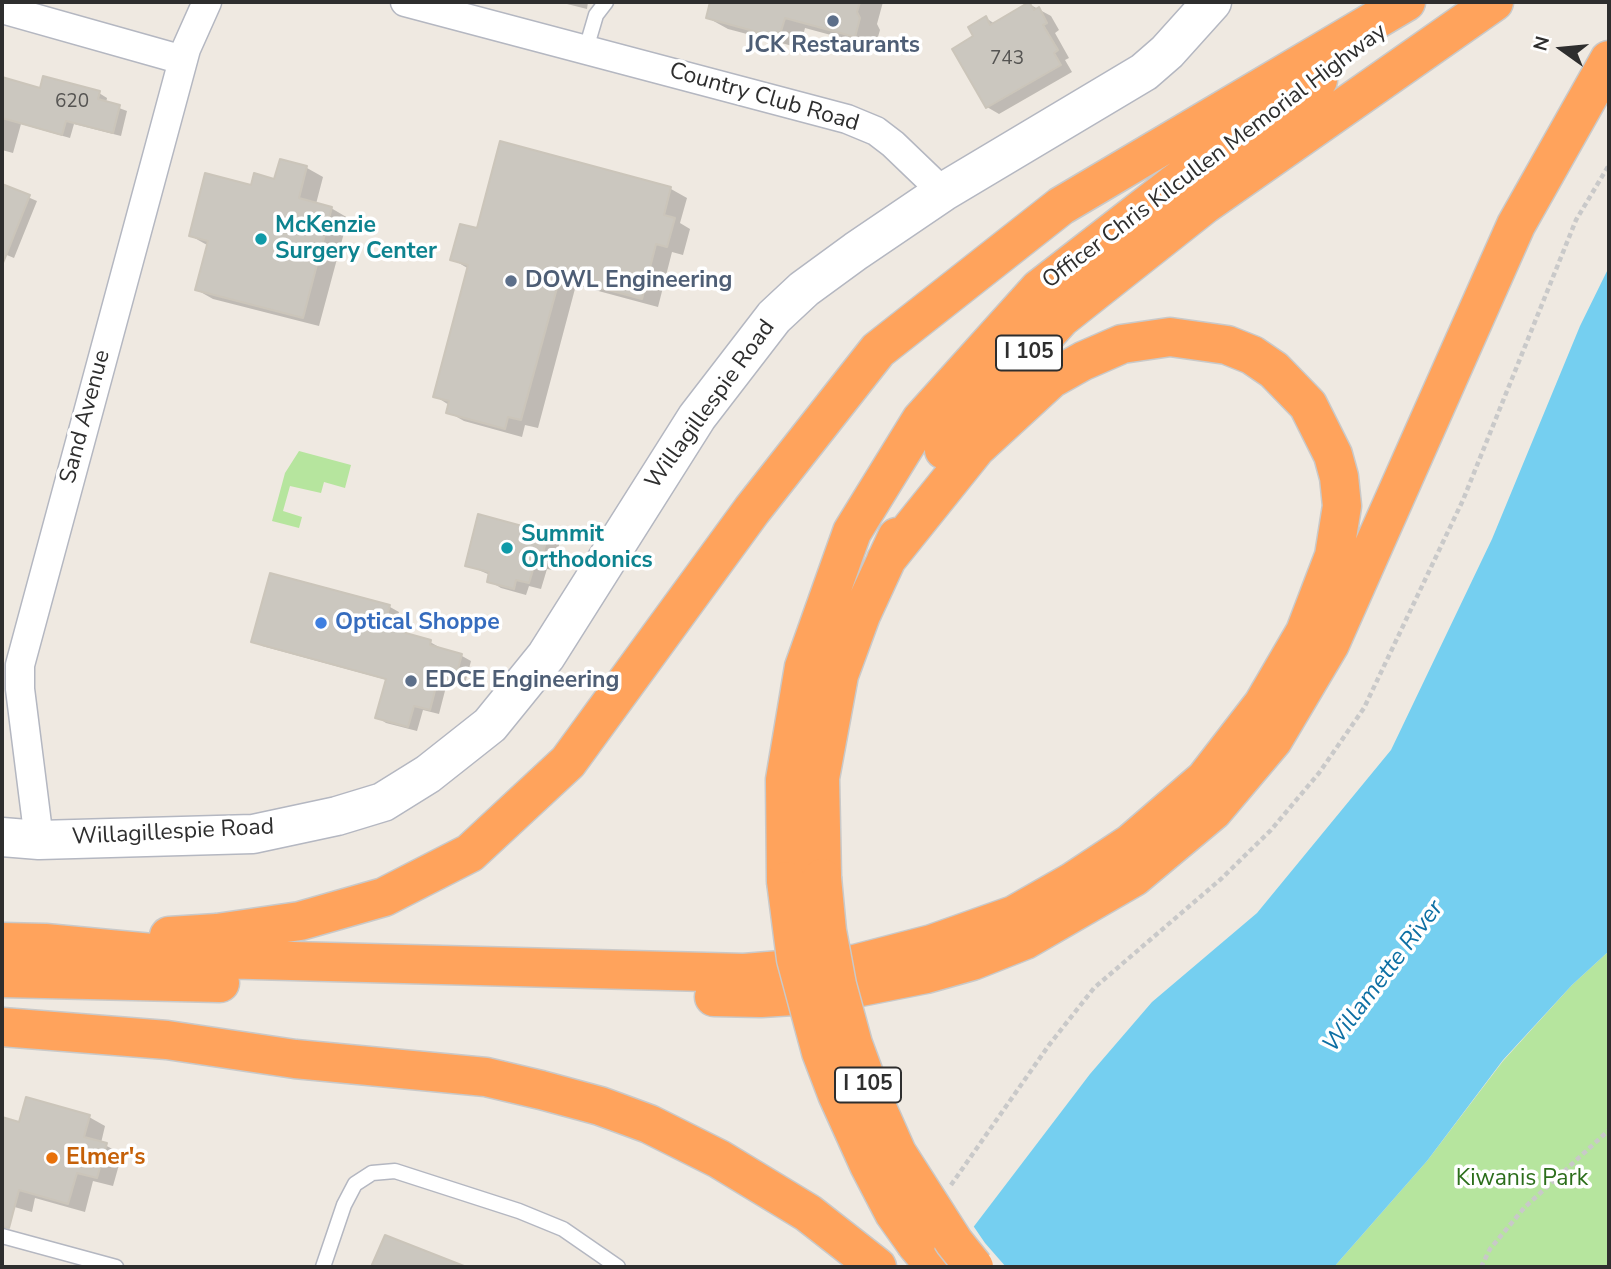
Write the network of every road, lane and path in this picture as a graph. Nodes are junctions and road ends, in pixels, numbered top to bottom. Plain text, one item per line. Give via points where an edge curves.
1 (208, 2) edge
2 (405, 2) edge
3 (606, 2) edge
4 (1212, 2) edge
5 (1406, 2) edge
6 (1420, 2) edge
7 (1494, 2) edge
8 (2, 9) edge
9 (586, 49) junction
10 (183, 60) junction
11 (1609, 60) edge
12 (943, 192) junction
13 (886, 560) junction
14 (2, 837) edge
15 (39, 840) junction
16 (804, 879) junction
17 (2, 942) edge
18 (45, 943) junction
19 (2, 978) edge
20 (2, 1027) edge
21 (2, 1051) edge
22 (295, 1059) junction
23 (1609, 1130) edge
24 (2, 1237) edge
25 (116, 1267) edge
26 (323, 1267) edge
27 (618, 1267) edge
28 (877, 1267) edge
29 (936, 1267) edge
30 (974, 1267) edge
31 (1481, 1267) edge

1 - 10 street, Sand Avenue
2 - 9 street, Country Club Road
3 - 9 lane via 596,15
4 - 12 street via 1144,72
5 - 18 highway via 1060,206 878,350 752,510 568,762 470,853 384,897 300,921 217,933
6 - 16 highway, Officer Chris Kilcullen Memorial Highway / I 105 via 1039,289 921,420 852,532 804,667 785,780
7 - 13 highway, Officer Chris Kilcullen Memorial Highway / I 105 via 1204,205 1061,318 950,441
8 - 10 street
9 - 12 street, Country Club Road via 860,123 893,144
10 - 15 street, Sand Avenue via 20,665
11 - 19 highway via 1516,225 1330,644 1273,740 1213,811 1134,877 1025,940 926,974 825,994 761,998
12 - 15 street, Willagillespie Road via 814,281 774,317 697,417 546,656 490,725 428,775 383,802 253,834
13 - 16 highway, Officer Chris Kilcullen Memorial Highway / I 105 via 839,675
13 - 18 highway via 976,448 1051,379 1122,344 1170,337 1227,345 1252,355 1308,405 1339,477 1342,506 1334,556 1305,632 1263,704 1205,779 1131,843 1014,915 932,944 855,964 744,973 216,959
14 - 15 street, Willagillespie Road
16 - 29 highway, I 105, bridge via 798,969 821,1052 894,1213
16 - 30 highway, I 105, bridge via 827,931 853,1044 874,1101 904,1164
17 - 18 highway
20 - 22 highway via 167,1040
21 - 22 highway via 164,1060
22 - 28 highway via 486,1077 600,1106 719,1159 808,1213
23 - 31 path via 1524,1209
24 - 25 lane
26 - 27 lane via 355,1184 372,1173 395,1171 563,1229

